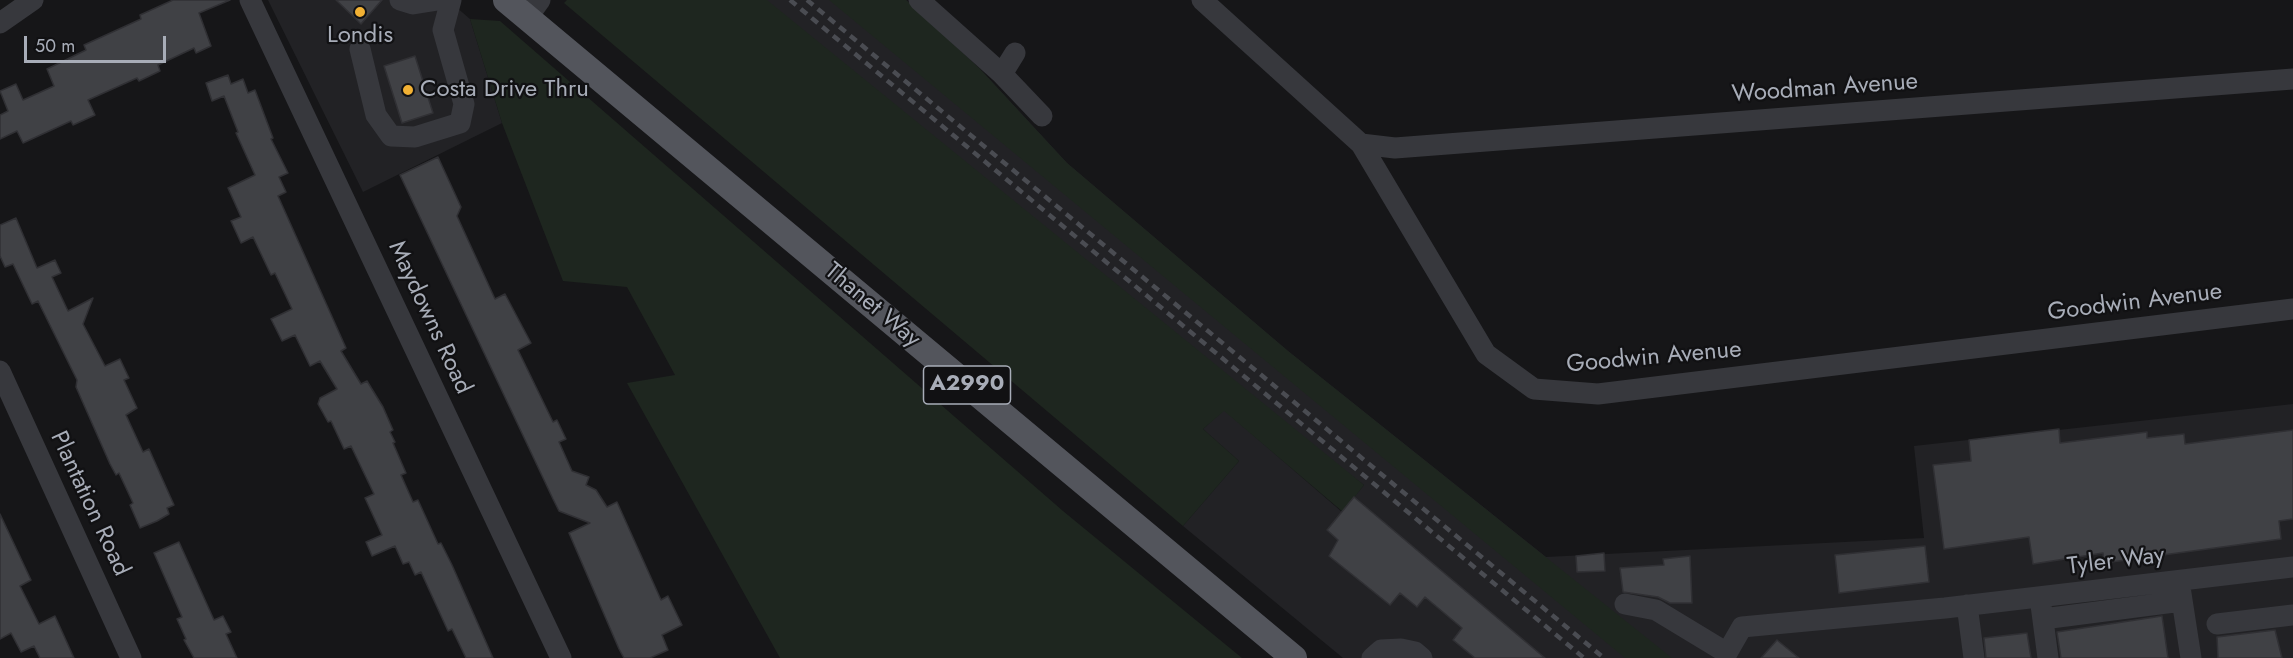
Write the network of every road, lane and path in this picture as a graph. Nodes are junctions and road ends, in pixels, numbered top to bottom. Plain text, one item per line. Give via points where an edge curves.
1 (33, 0) edge
2 (250, 0) edge
3 (400, 0) edge
4 (436, 0) edge
5 (451, 0) edge
6 (506, 0) edge
7 (920, 0) edge
8 (1202, 0) edge
9 (534, 9) edge
10 (0, 23) edge
11 (360, 49) dead end
12 (1015, 53) dead end
13 (1002, 74) junction
14 (2293, 79) edge
15 (1042, 116) dead end
16 (1360, 144) junction
17 (2293, 309) edge
18 (0, 371) edge
19 (2291, 572) edge
20 (2131, 586) junction
21 (2181, 590) junction
22 (2040, 597) junction
23 (1625, 604) dead end
24 (1967, 605) junction
25 (2134, 607) junction
26 (2293, 615) edge
27 (2043, 619) junction
28 (2217, 624) dead end
29 (131, 658) edge
30 (561, 658) edge
31 (1294, 658) edge
32 (1372, 658) edge
33 (1422, 658) edge
34 (1974, 658) edge
35 (2048, 658) edge
36 (2191, 658) edge

1 - 10 street
2 - 30 street, Maydowns Road
3 - 4 street via 413,4
5 - 11 street via 443,30 464,104 460,123 415,137 392,136 376,115
6 - 9 main road, Thanet Way / A2990
7 - 13 street
8 - 16 street, Goodwin Avenue
9 - 31 main road, Thanet Way / A2990
12 - 13 street
13 - 15 street
14 - 16 street, Woodman Avenue via 1395,148
16 - 17 street, Goodwin Avenue via 1471,333 1486,354 1534,389 1598,394
18 - 29 street, Plantation Road
19 - 21 street, Tyler Way
20 - 21 street, Tyler Way
20 - 22 street, Tyler Way
20 - 25 street
21 - 25 street
21 - 36 street
22 - 24 street, Tyler Way
22 - 27 street
23 - 24 street, Tyler Way via 1656,610 1726,653 1742,627
24 - 34 street
25 - 27 street
26 - 28 street
27 - 35 street
32 - 33 street via 1381,650 1401,649

